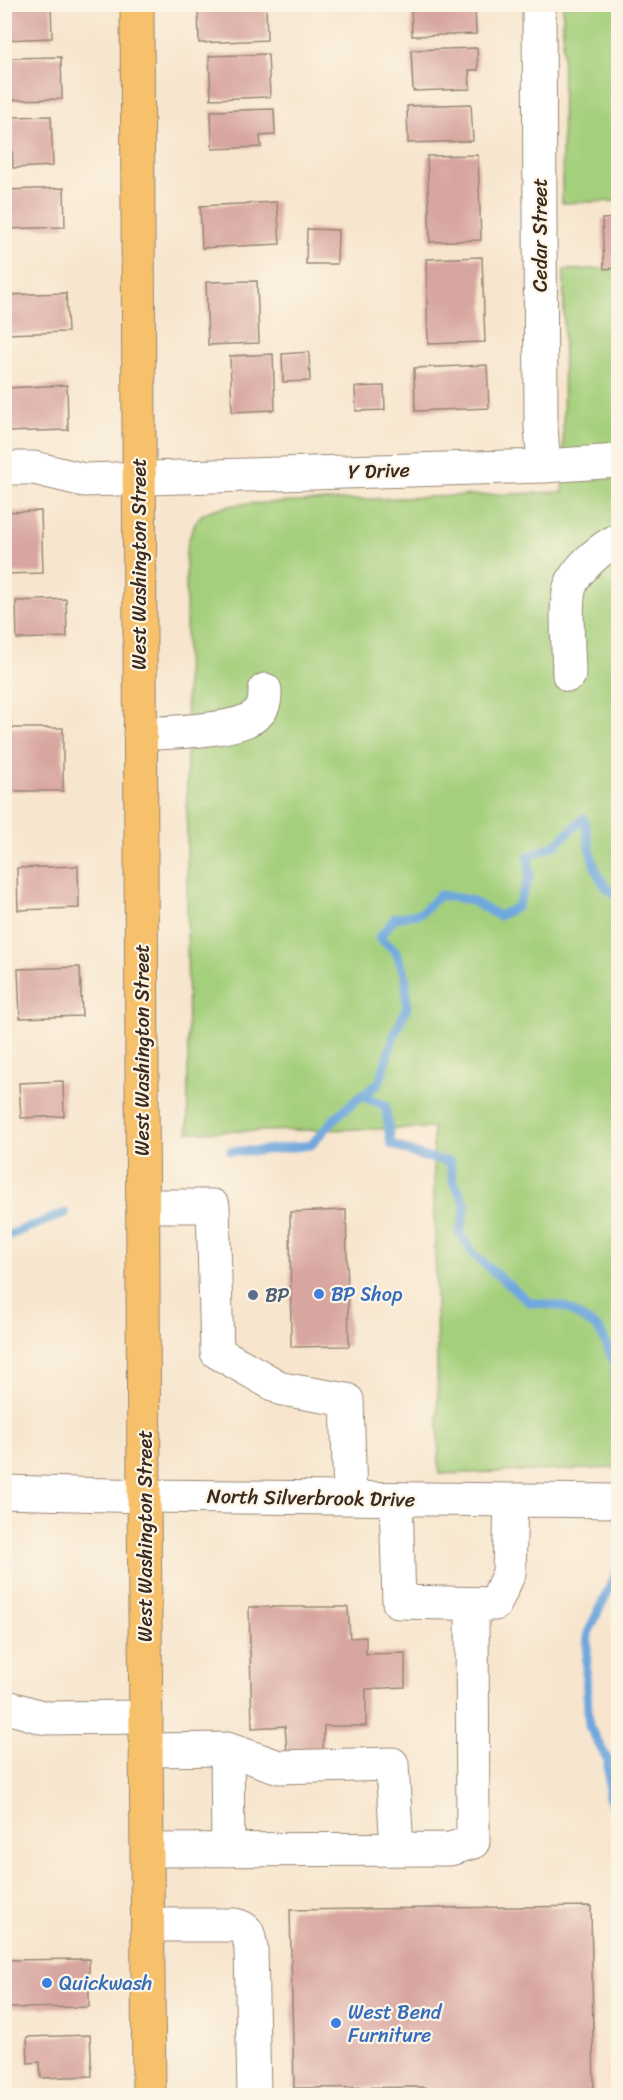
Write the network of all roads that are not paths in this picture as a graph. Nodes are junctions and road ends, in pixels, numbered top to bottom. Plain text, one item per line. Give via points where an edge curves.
1 (136, 4) edge
2 (538, 4) edge
3 (618, 461) edge
4 (544, 466) junction
5 (4, 468) edge
6 (139, 479) junction
7 (618, 540) edge
8 (569, 675) dead end
9 (265, 690) dead end
10 (140, 734) junction
11 (143, 1206) junction
12 (4, 1492) edge
13 (144, 1496) junction
14 (350, 1498) junction
15 (396, 1499) junction
16 (511, 1500) junction
17 (618, 1501) edge
18 (472, 1604) junction
19 (4, 1706) edge
20 (146, 1717) junction
21 (227, 1749) junction
22 (147, 1750) junction
23 (397, 1849) junction
24 (148, 1850) junction
25 (228, 1850) junction
26 (148, 1925) junction
27 (149, 2096) edge
28 (254, 2096) edge

1 - 6 main road, West Washington Street
2 - 4 street, Cedar Street
3 - 4 street, Y Drive
4 - 6 street, Y Drive
5 - 6 street, Y Drive via 34,468 79,480
6 - 10 main road, West Washington Street
7 - 8 street via 606,545 588,562 571,585
9 - 10 street via 265,701 258,714 239,723
10 - 11 main road, West Washington Street
11 - 13 main road, West Washington Street
11 - 14 street via 213,1206 217,1352 282,1389 347,1400
12 - 13 street, North Silverbrook Drive
13 - 14 street, North Silverbrook Drive
13 - 20 main road, West Washington Street
14 - 15 street, North Silverbrook Drive
15 - 16 street, North Silverbrook Drive
15 - 18 street via 399,1602
16 - 17 street, North Silverbrook Drive
16 - 18 street via 509,1573 495,1604
18 - 23 street via 473,1842 450,1849
19 - 20 street via 45,1718
20 - 22 main road, West Washington Street
21 - 22 street
21 - 23 street via 279,1767 392,1764
21 - 25 street
22 - 24 main road, West Washington Street
23 - 25 street
24 - 25 street
24 - 26 main road, West Washington Street
26 - 27 main road, West Washington Street
26 - 28 street via 234,1925 248,1932

